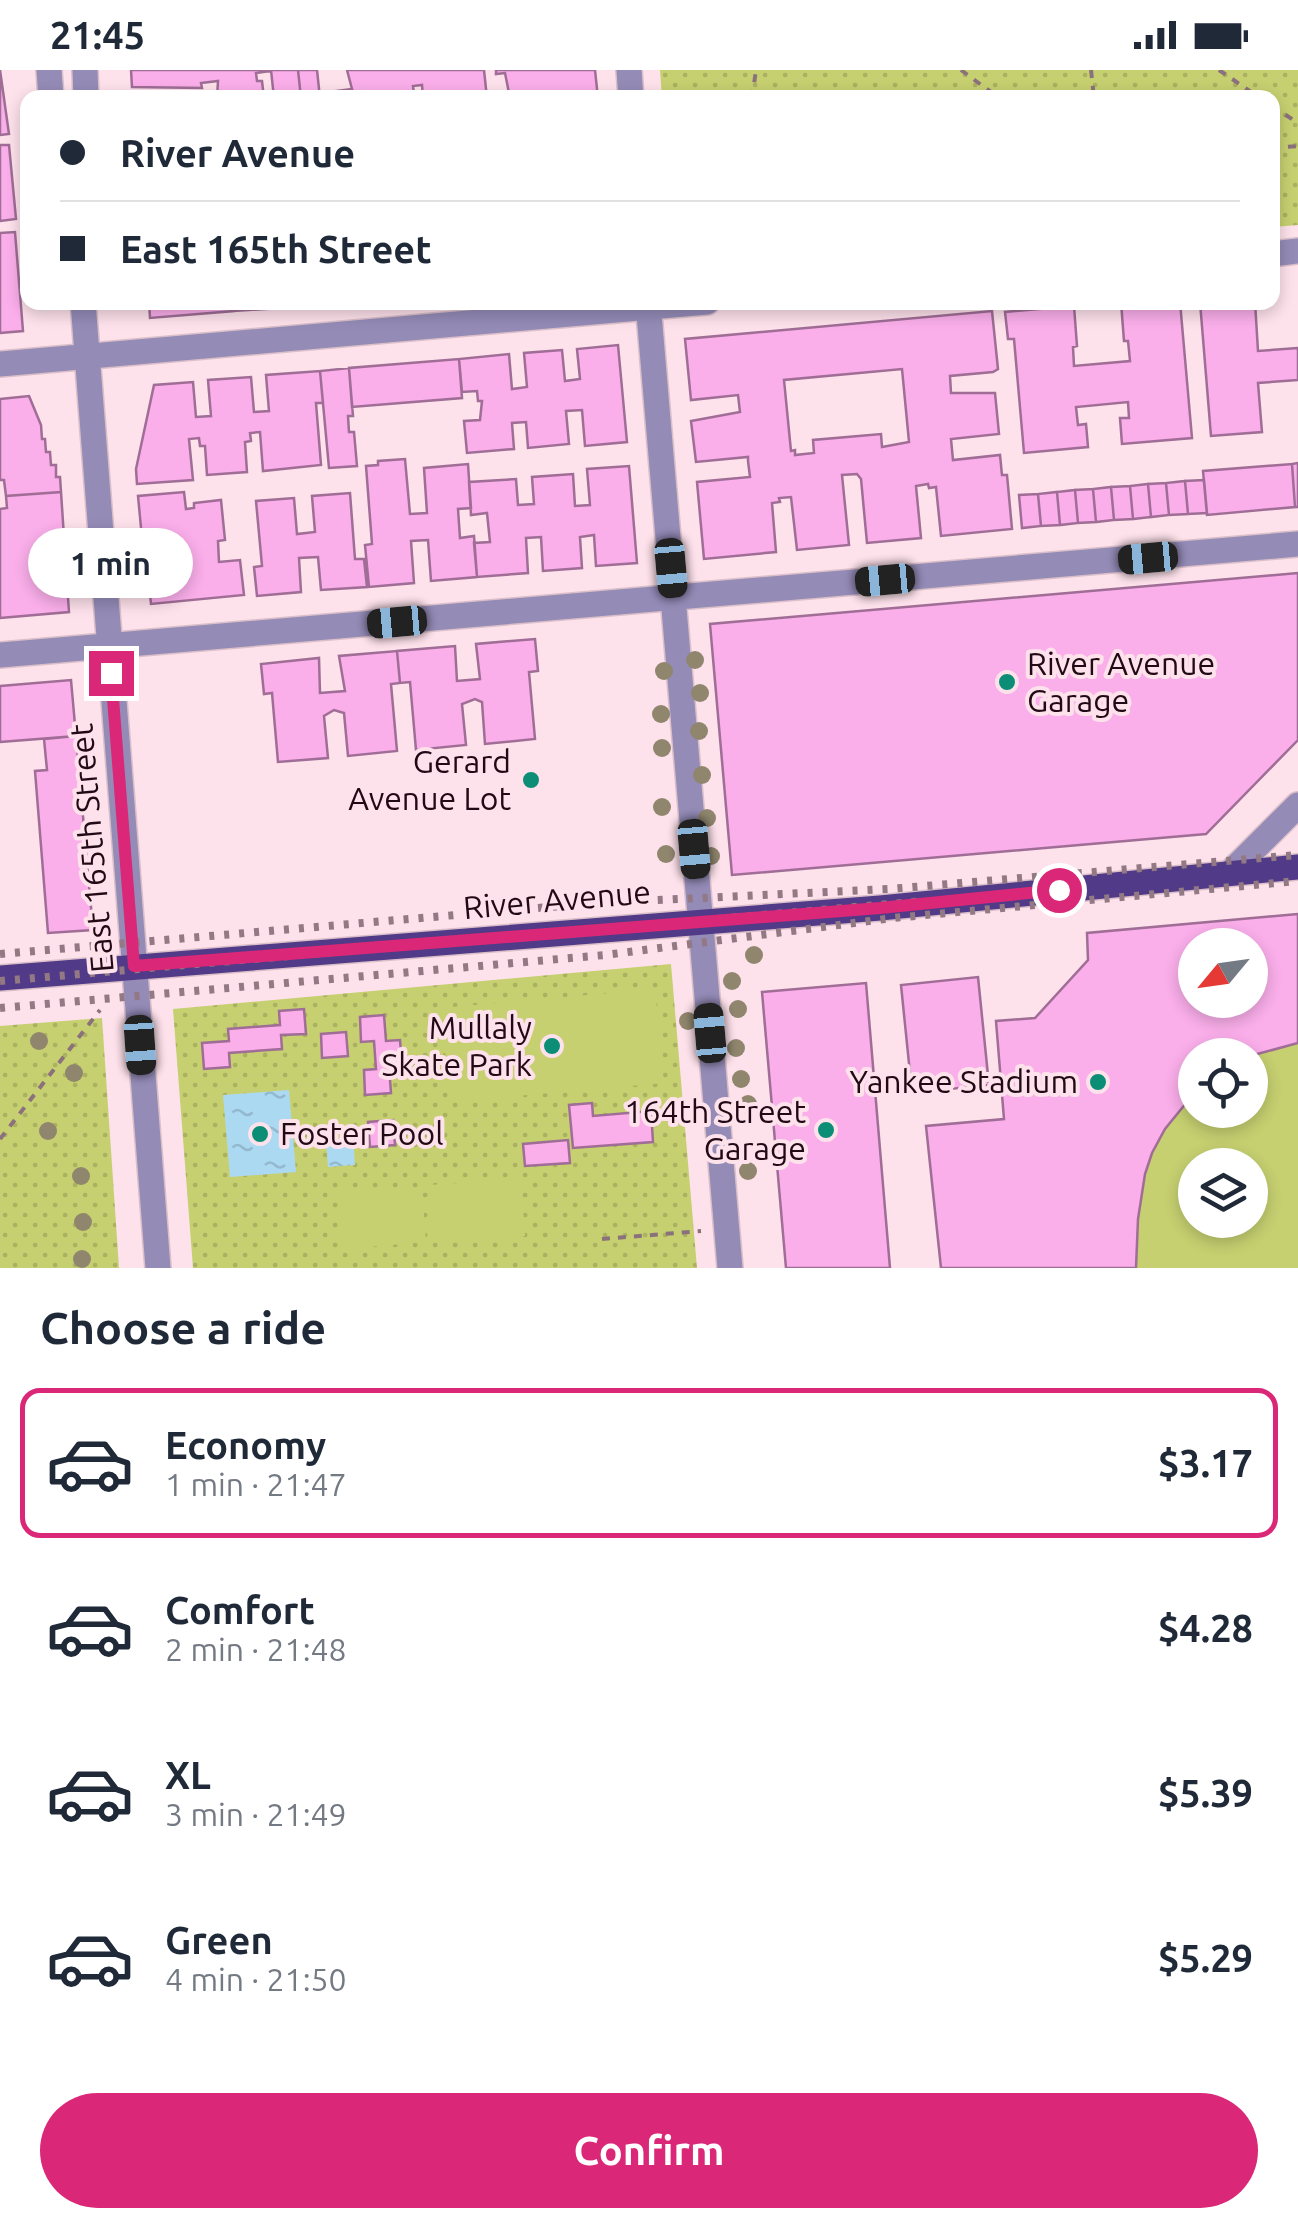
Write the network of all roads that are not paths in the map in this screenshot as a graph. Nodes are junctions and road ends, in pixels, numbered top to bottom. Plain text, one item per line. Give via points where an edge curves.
1 (84, 310) edge
2 (594, 310) edge
3 (648, 310) edge
4 (88, 357) junction
5 (0, 364) edge
6 (1298, 544) edge
7 (674, 598) junction
8 (109, 646) junction
9 (0, 656) edge
10 (1298, 804) edge
11 (1298, 868) edge
12 (1230, 873) junction
13 (701, 921) junction
14 (134, 966) junction
15 (0, 978) edge
16 (158, 1268) edge
17 (730, 1268) edge

1 - 4 street, East 165th Street
2 - 4 street
3 - 7 street
4 - 5 street
4 - 8 street, East 165th Street
6 - 7 street
7 - 8 street
7 - 13 street
8 - 9 street
8 - 14 street, East 165th Street
10 - 12 street
11 - 12 main road, River Avenue
12 - 13 main road, River Avenue
13 - 14 main road, River Avenue
13 - 17 street
14 - 15 main road, River Avenue
14 - 16 street, East 165th Street

